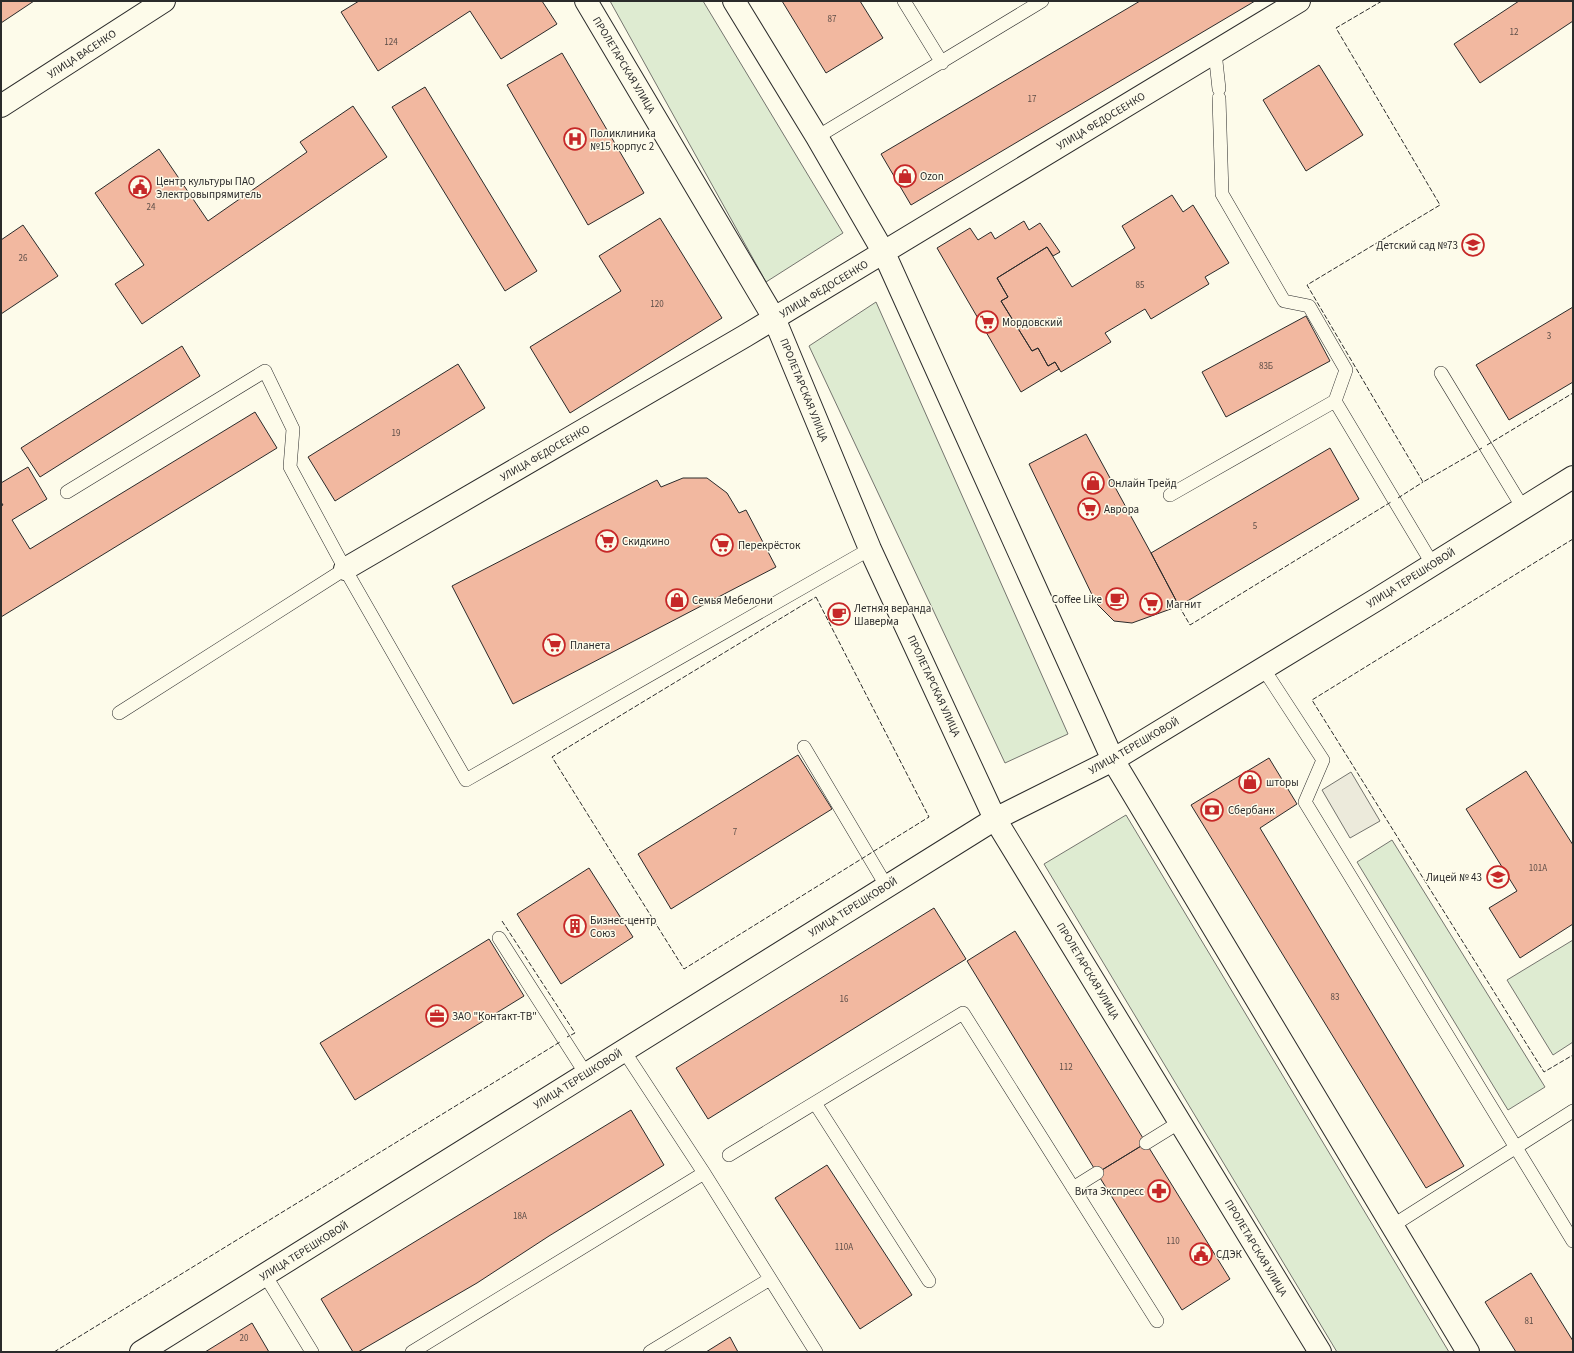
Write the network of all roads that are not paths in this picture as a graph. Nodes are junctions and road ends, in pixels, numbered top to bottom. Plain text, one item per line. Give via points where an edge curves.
1 (164, 1) edge
2 (586, 1) edge
3 (734, 1) edge
4 (904, 1) edge
5 (1042, 1) edge
6 (1299, 1) edge
7 (1214, 52) junction
8 (942, 63) junction
9 (1, 106) edge
10 (817, 137) junction
11 (884, 253) junction
12 (774, 318) junction
13 (1441, 373) dead end
14 (1335, 401) junction
15 (1573, 476) edge
16 (67, 492) dead end
17 (1170, 494) dead end
18 (1523, 508) junction
19 (870, 549) junction
20 (1433, 564) junction
21 (345, 569) junction
22 (1263, 668) junction
23 (119, 713) dead end
24 (804, 747) dead end
25 (1113, 760) junction
26 (995, 819) junction
27 (887, 886) junction
28 (499, 938) dead end
29 (624, 1050) junction
30 (586, 1074) junction
31 (815, 1103) junction
32 (1573, 1111) edge
33 (1180, 1122) junction
34 (1146, 1143) dead end
35 (1515, 1147) junction
36 (729, 1155) dead end
37 (1097, 1172) dead end
38 (704, 1173) junction
39 (1073, 1188) junction
40 (1392, 1226) junction
41 (1573, 1241) edge
42 (265, 1275) junction
43 (770, 1279) junction
44 (929, 1281) dead end
45 (1157, 1321) dead end
46 (152, 1349) edge
47 (312, 1352) edge
48 (412, 1352) edge
49 (650, 1352) edge
50 (816, 1352) edge
51 (1320, 1352) edge
52 (1468, 1352) edge

1 - 9 street, УЛИЦА ВАСЕНКО
2 - 12 street, ПРОЛЕТАРСКАЯ УЛИЦА
3 - 10 street
4 - 8 lane
5 - 8 lane
6 - 7 street, УЛИЦА ФЕДОСЕЕНКО
7 - 11 street, УЛИЦА ФЕДОСЕЕНКО
7 - 14 lane via 1219,93 1222,194 1284,301 1310,306 1346,370
8 - 10 lane
10 - 11 street
11 - 12 street, УЛИЦА ФЕДОСЕЕНКО
11 - 25 street
12 - 19 street, ПРОЛЕТАРСКАЯ УЛИЦА
12 - 21 street, УЛИЦА ФЕДОСЕЕНКО
13 - 18 lane
14 - 17 lane
14 - 20 lane
15 - 18 street, УЛИЦА ТЕРЕШКОВОЙ
16 - 21 lane via 265,371 293,429 290,467
18 - 20 street, УЛИЦА ТЕРЕШКОВОЙ
19 - 21 lane via 466,780
19 - 26 street, ПРОЛЕТАРСКАЯ УЛИЦА
20 - 22 street, УЛИЦА ТЕРЕШКОВОЙ
21 - 23 lane
22 - 25 street, УЛИЦА ТЕРЕШКОВОЙ
22 - 35 lane via 1323,760 1306,802
24 - 27 lane
25 - 26 street, УЛИЦА ТЕРЕШКОВОЙ
25 - 40 street
26 - 27 street, УЛИЦА ТЕРЕШКОВОЙ
26 - 33 street, ПРОЛЕТАРСКАЯ УЛИЦА
27 - 29 street, УЛИЦА ТЕРЕШКОВОЙ
28 - 30 lane
29 - 30 street, УЛИЦА ТЕРЕШКОВОЙ
29 - 38 lane
30 - 42 street, УЛИЦА ТЕРЕШКОВОЙ
31 - 36 lane
31 - 39 lane via 963,1013
31 - 44 lane
32 - 35 lane
33 - 34 lane
33 - 51 street, ПРОЛЕТАРСКАЯ УЛИЦА
35 - 40 lane
35 - 41 lane
37 - 39 lane
38 - 43 lane
38 - 48 lane
39 - 45 lane
40 - 52 street
42 - 46 street, УЛИЦА ТЕРЕШКОВОЙ
42 - 47 lane
43 - 49 lane
43 - 50 lane

